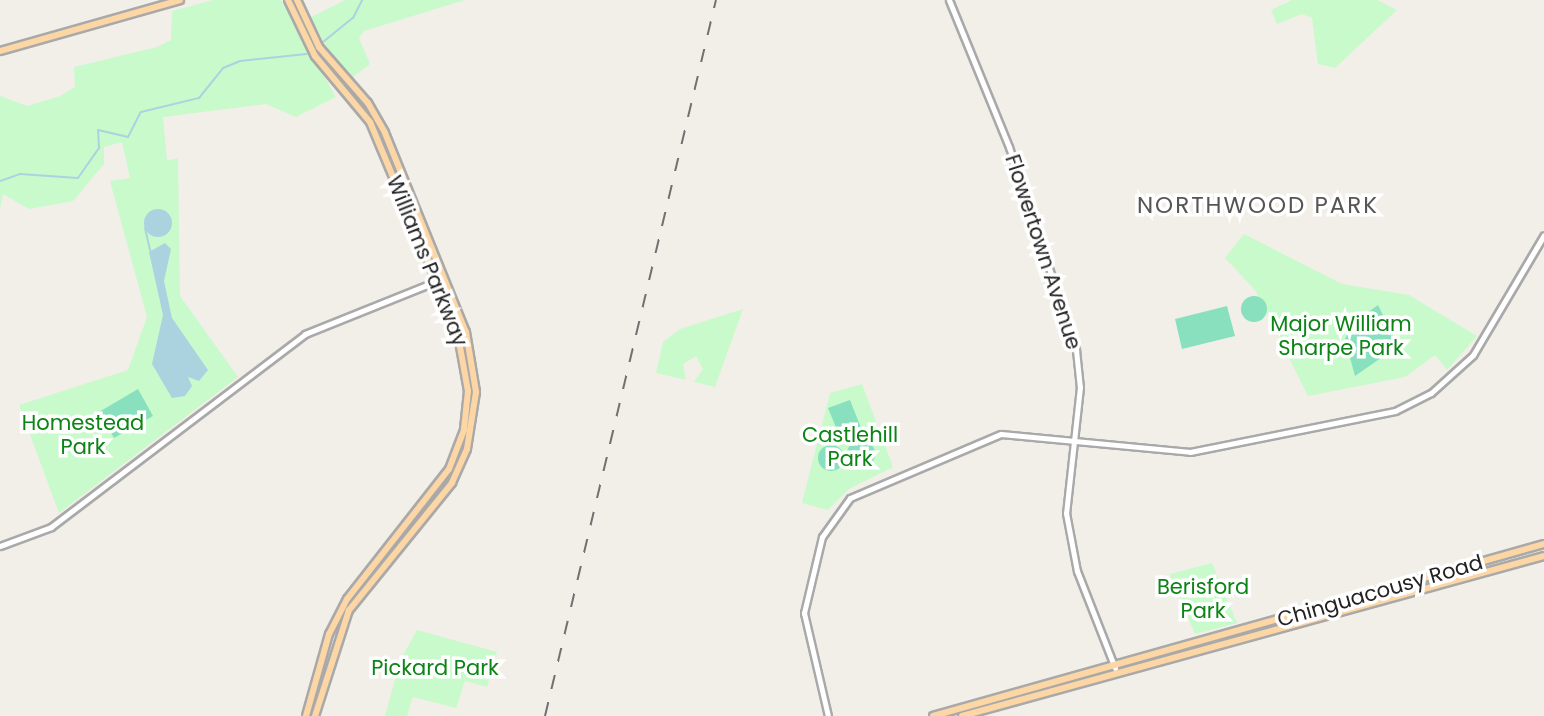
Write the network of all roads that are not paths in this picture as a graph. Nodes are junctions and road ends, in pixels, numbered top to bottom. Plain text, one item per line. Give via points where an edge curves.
1 (180, 0) edge
2 (288, 0) edge
3 (297, 0) edge
4 (949, 0) edge
5 (0, 51) edge
6 (322, 58) junction
7 (1544, 235) edge
8 (444, 277) junction
9 (436, 281) junction
10 (1073, 441) junction
11 (1544, 544) edge
12 (0, 546) edge
13 (1544, 556) edge
14 (1114, 666) junction
15 (1117, 674) junction
16 (306, 716) edge
17 (315, 716) edge
18 (828, 716) edge
19 (933, 716) edge
20 (962, 716) edge

1 - 5 main road
2 - 6 main road, Williams Parkway via 304,38
3 - 6 main road, Williams Parkway
4 - 10 street, Flowertown Avenue via 1009,147 1076,350 1080,387
6 - 8 main road, Williams Parkway via 379,121
6 - 9 main road, Williams Parkway via 370,122
7 - 10 street via 1473,355 1431,393 1395,411 1223,450 1160,452
8 - 9 street
8 - 17 main road, Williams Parkway via 475,376 467,449 452,483 349,610
9 - 12 street via 305,334 51,527
9 - 16 main road, Williams Parkway via 464,355 464,430 438,489 336,618
10 - 14 street, Flowertown Avenue via 1066,513 1071,548
10 - 18 street via 1001,434 868,487 839,509 822,537 804,612
11 - 14 main road, Chinguacousy Road
13 - 15 main road, Chinguacousy Road
14 - 15 street, Flowertown Avenue
14 - 19 main road, Chinguacousy Road
15 - 20 main road, Chinguacousy Road

